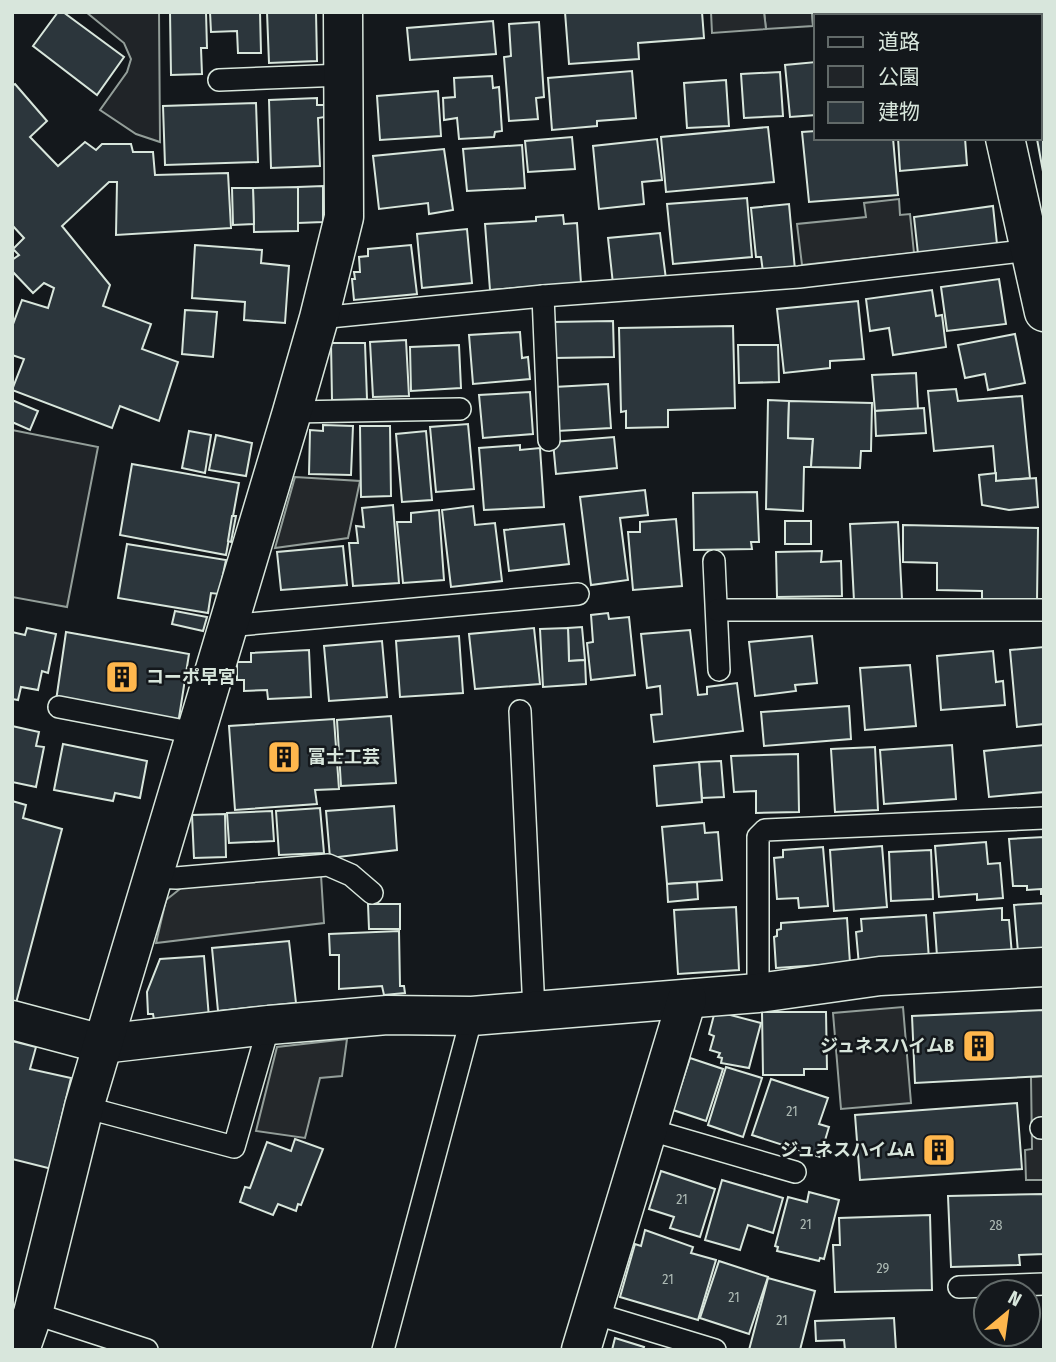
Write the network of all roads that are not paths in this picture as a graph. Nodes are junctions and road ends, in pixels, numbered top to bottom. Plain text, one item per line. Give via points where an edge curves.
1 (343, 12) edge
2 (343, 75) junction
3 (219, 80) dead end
4 (1005, 140) edge
5 (1031, 250) junction
6 (542, 296) junction
7 (1043, 302) edge
8 (319, 318) junction
9 (460, 408) dead end
10 (292, 411) junction
11 (549, 440) dead end
12 (714, 561) dead end
13 (578, 594) dead end
14 (717, 610) junction
15 (1044, 610) edge
16 (227, 626) junction
17 (719, 670) dead end
18 (59, 707) dead end
19 (520, 711) dead end
20 (195, 733) junction
21 (1044, 818) edge
22 (152, 877) junction
23 (372, 893) dead end
24 (1044, 967) edge
25 (758, 993) junction
26 (687, 999) junction
27 (534, 1011) junction
28 (472, 1016) junction
29 (12, 1020) edge
30 (269, 1025) junction
31 (102, 1044) junction
32 (84, 1107) junction
33 (647, 1129) junction
34 (795, 1172) dead end
35 (1044, 1284) edge
36 (959, 1287) dead end
37 (33, 1313) junction
38 (593, 1313) junction
39 (20, 1350) edge
40 (147, 1350) edge
41 (383, 1350) edge
42 (582, 1350) edge
43 (715, 1350) edge

1 - 2 street
2 - 3 lane
2 - 8 street via 344,217
4 - 5 street
5 - 6 lane via 799,277
5 - 7 street
6 - 8 lane
6 - 11 lane
8 - 10 street
9 - 10 lane
10 - 16 street
12 - 14 lane
13 - 16 lane
14 - 15 lane
14 - 17 lane
16 - 20 street
18 - 20 lane
19 - 27 lane
20 - 22 street
21 - 25 lane via 761,832
22 - 23 lane via 328,865 351,875
22 - 31 street
24 - 25 street via 880,976
25 - 26 street
26 - 27 street
26 - 33 street
27 - 28 street
28 - 30 street via 387,1015
28 - 41 lane
29 - 31 street
30 - 31 street
30 - 32 lane via 234,1147
31 - 32 street
32 - 37 street
33 - 34 lane
33 - 38 street
35 - 36 lane
37 - 39 street
37 - 40 lane
38 - 42 street
38 - 43 lane

